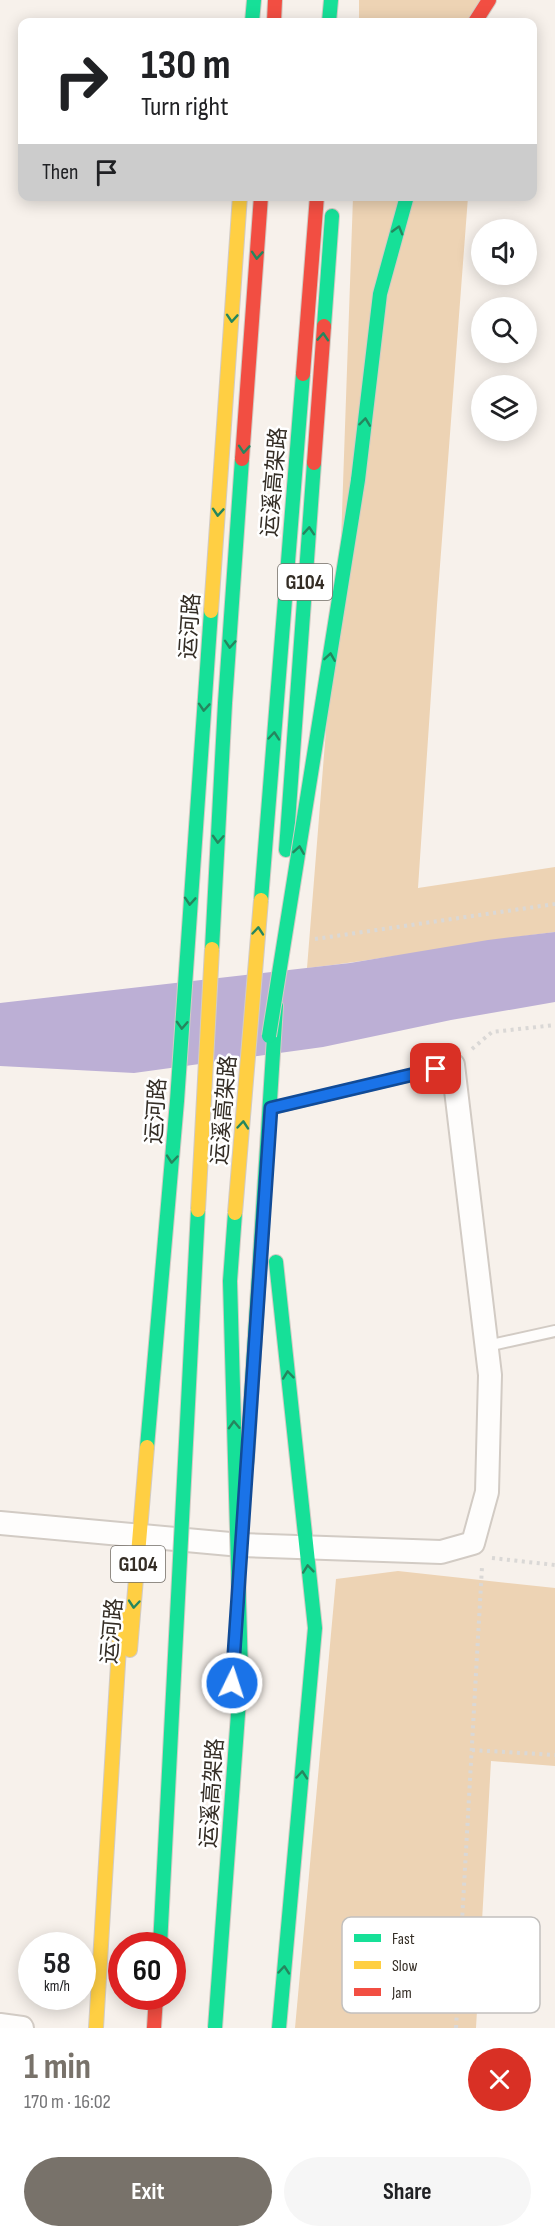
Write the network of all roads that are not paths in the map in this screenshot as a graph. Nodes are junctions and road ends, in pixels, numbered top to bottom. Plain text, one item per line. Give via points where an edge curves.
1 (254, 0) edge
2 (275, 0) edge
3 (331, 0) edge
4 (489, 0) edge
5 (252, 18) edge
6 (274, 18) edge
7 (329, 18) edge
8 (478, 18) edge
9 (240, 201) edge
10 (261, 201) edge
11 (316, 201) edge
12 (333, 201) edge
13 (406, 201) edge
14 (453, 1065) joint
15 (271, 1108) junction
16 (267, 1174) junction
17 (230, 1281) junction
18 (555, 1330) edge
19 (487, 1346) junction
20 (0, 1523) edge
21 (135, 1536) junction
22 (241, 1545) junction
23 (306, 1548) junction
24 (161, 1932) edge
25 (155, 2010) edge
26 (0, 2025) edge
27 (22, 2028) edge
28 (97, 2028) edge
29 (154, 2028) edge
30 (207, 2028) edge
31 (215, 2028) edge
32 (279, 2028) edge

1 - 5 main road
2 - 6 main road
3 - 7 main road
4 - 8 main road
9 -> 21 main road, 运河路 / G104 via 177,1101
10 -> 24 main road, 运溪高架路, bridge via 225,703
17 -> 11 main road, 运溪高架路, bridge
15 -> 12 main road, G104, bridge via 279,944
17 -> 13 main road, bridge via 358,480 380,294
14 - 15 lane
14 - 19 street
15 - 16 main road, G104
16 - 22 main road, G104
23 -> 16 main road
31 -> 17 main road, 运溪高架路, bridge via 241,1673
18 - 19 lane
19 - 23 street via 487,1492 473,1542 441,1552
20 - 21 street
21 - 22 street
21 -> 28 main road, 运河路 / G104
21 - 28 main road via 121,1614
22 - 23 street
22 - 30 main road, G104
32 -> 23 main road via 315,1628
25 - 29 main road
26 - 27 street

